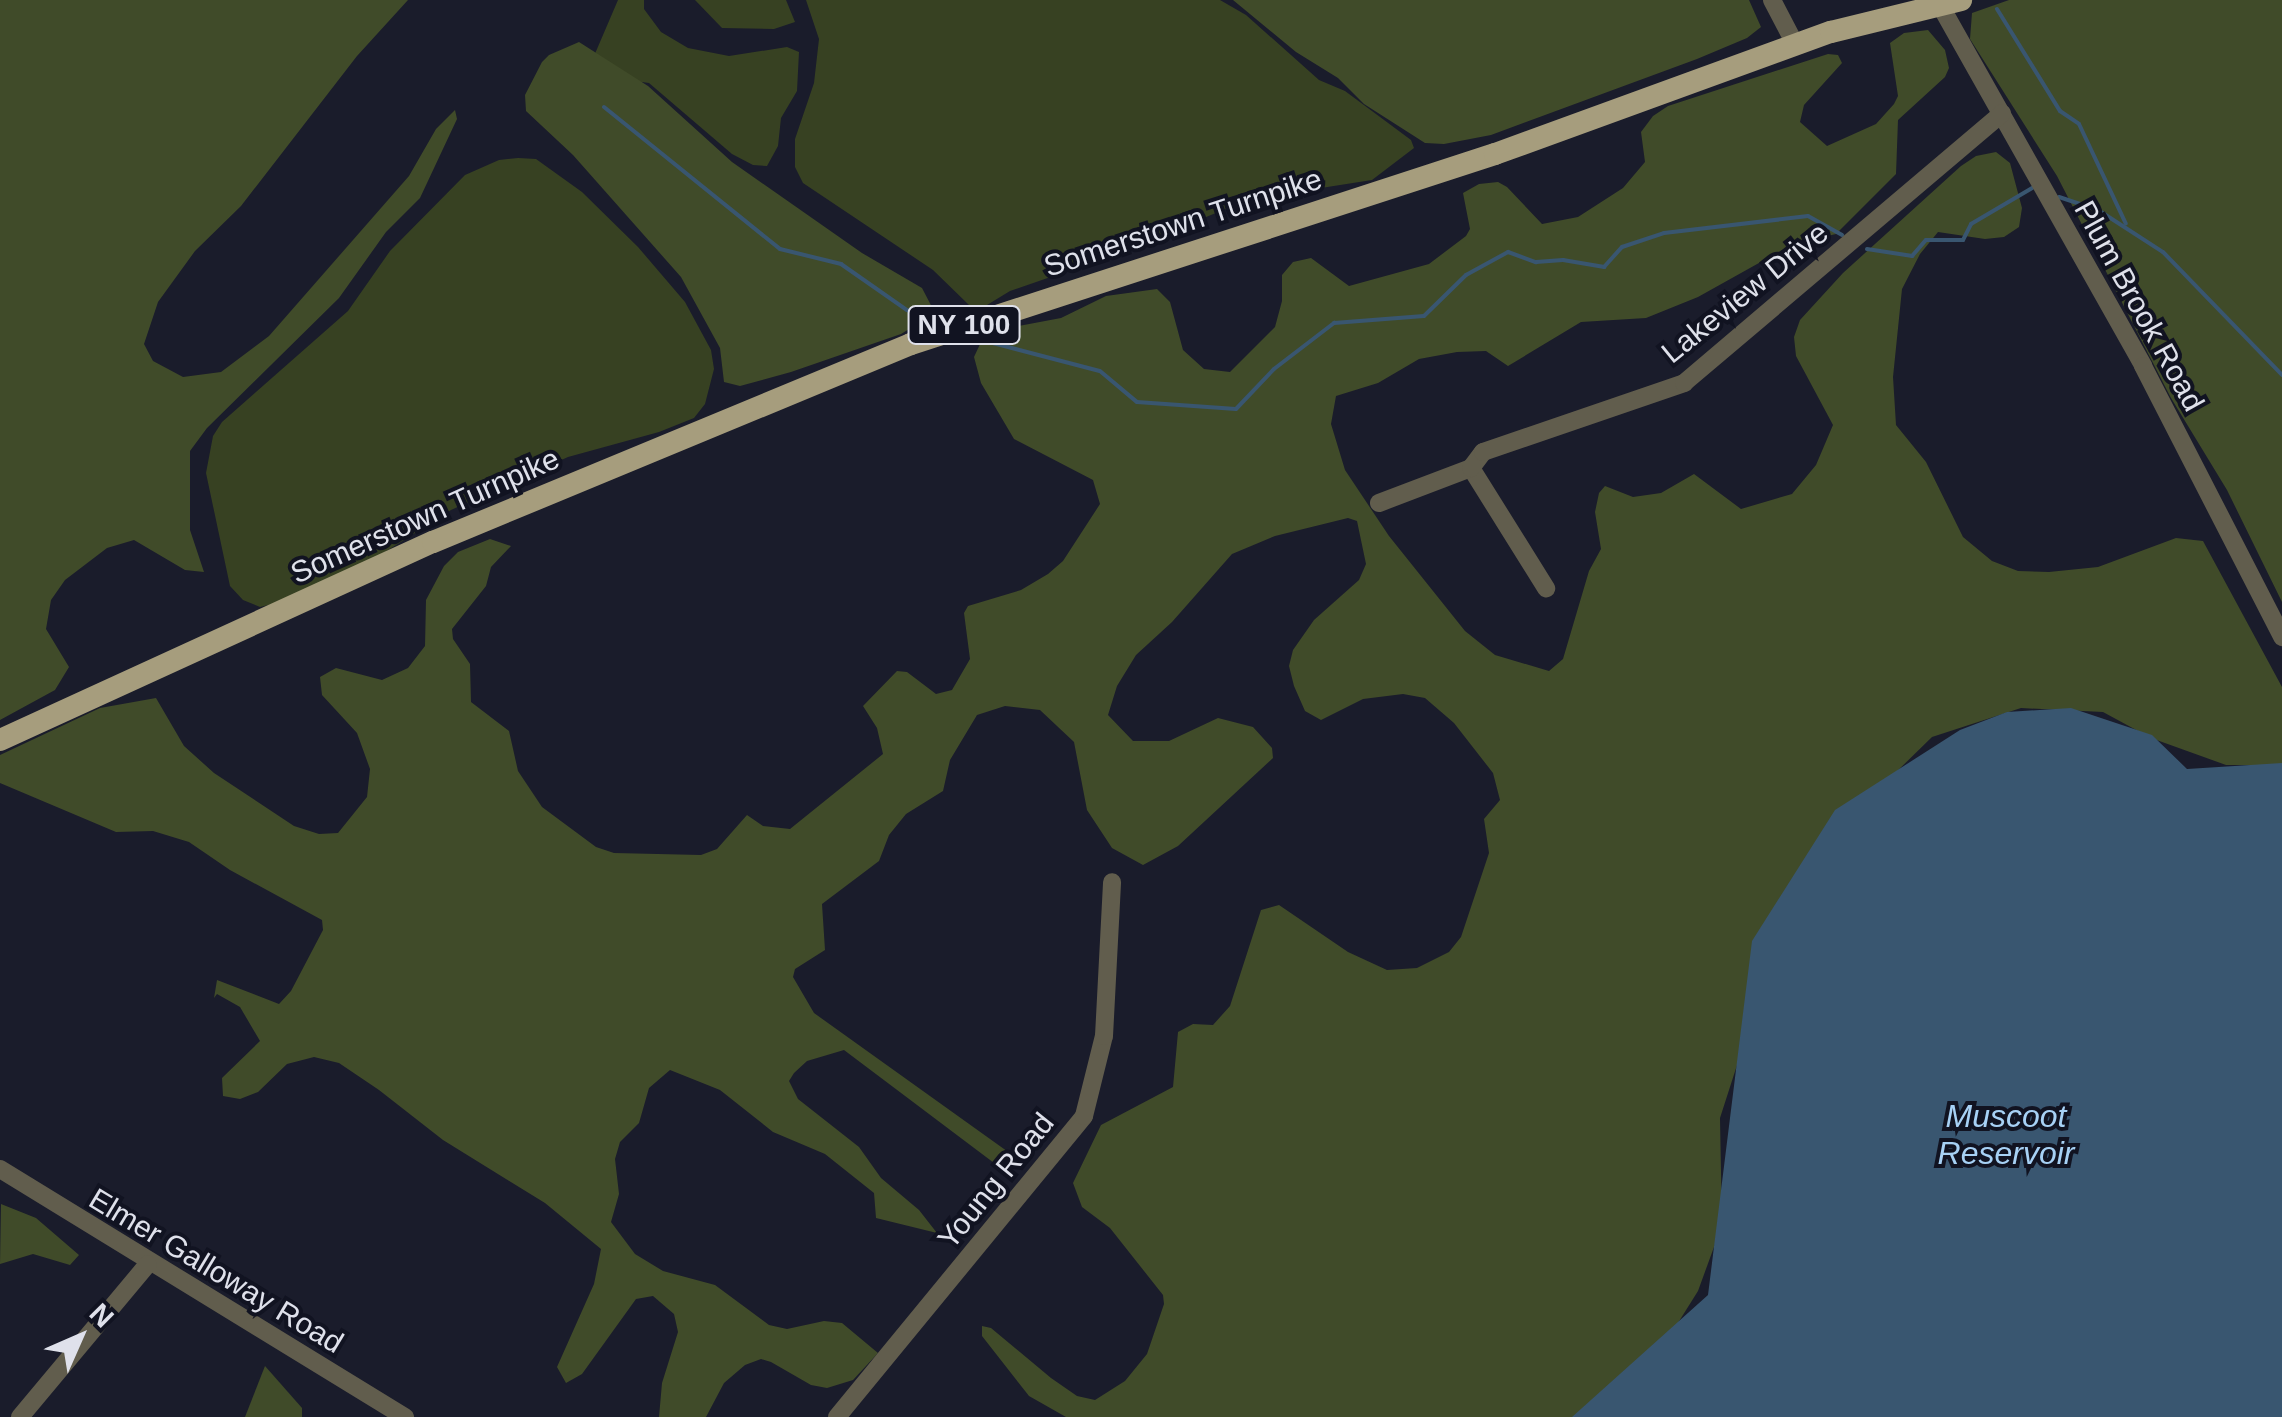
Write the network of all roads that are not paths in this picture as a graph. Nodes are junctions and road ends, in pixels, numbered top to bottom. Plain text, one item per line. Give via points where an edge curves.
1 (1772, 0) edge
2 (1950, 2) edge
3 (1795, 44) junction
4 (2002, 113) junction
5 (1471, 468) junction
6 (1379, 503) dead end
7 (1546, 588) dead end
8 (2282, 637) edge
9 (0, 740) edge
10 (1112, 882) dead end
11 (0, 1169) edge
12 (148, 1264) junction
13 (20, 1417) edge
14 (405, 1417) edge
15 (837, 1417) edge

1 - 3 street
2 - 3 main road, Somerstown Turnpike / NY 100
2 - 4 street, Plum Brook Road
3 - 9 main road, Somerstown Turnpike / NY 100 via 1495,154 878,356 433,542
4 - 5 street, Lakeview Drive via 1684,383 1484,452
4 - 8 street, Plum Brook Road via 2143,366
5 - 6 street, Lakeview Drive
5 - 7 street
10 - 15 street, Young Road via 1104,1036 1084,1116
11 - 12 street, Elmer Galloway Road
12 - 13 street
12 - 14 street, Elmer Galloway Road

